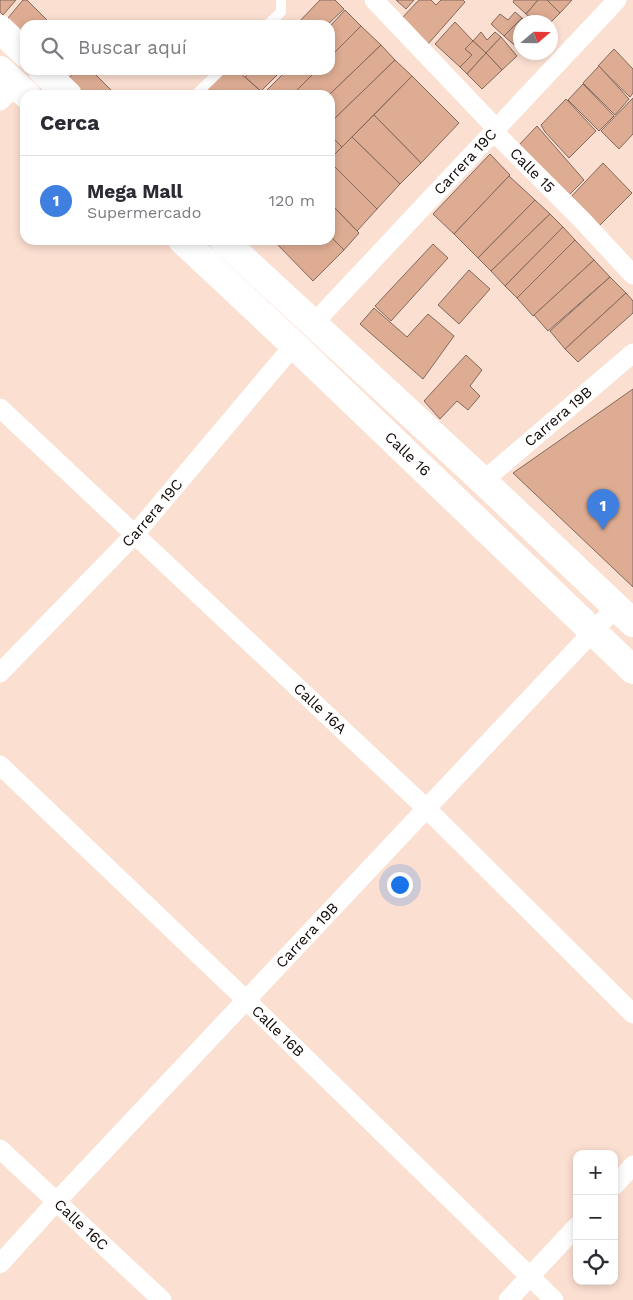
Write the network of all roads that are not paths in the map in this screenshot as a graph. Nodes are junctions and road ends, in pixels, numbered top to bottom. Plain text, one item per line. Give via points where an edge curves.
1 (282, 0) edge
2 (374, 0) edge
3 (617, 0) edge
4 (272, 20) edge
5 (0, 29) edge
6 (20, 48) edge
7 (47, 75) edge
8 (216, 75) edge
9 (63, 90) edge
10 (200, 90) edge
11 (494, 132) junction
12 (187, 245) edge
13 (228, 245) edge
14 (633, 275) edge
15 (314, 323) junction
16 (294, 344) junction
17 (633, 353) edge
18 (0, 408) edge
19 (483, 480) junction
20 (135, 534) junction
21 (625, 615) edge
22 (593, 632) junction
23 (633, 670) edge
24 (0, 673) edge
25 (0, 765) edge
26 (427, 809) junction
27 (246, 1000) junction
28 (633, 1014) edge
29 (0, 1149) edge
30 (633, 1165) edge
31 (618, 1182) edge
32 (56, 1202) junction
33 (573, 1230) edge
34 (0, 1264) edge
35 (530, 1277) junction
36 (162, 1300) edge
37 (508, 1300) edge
38 (554, 1300) edge

1 - 4 lane via 280,12
2 - 11 street, Calle 15 via 493,125
3 - 11 street, Carrera 19C
5 - 6 main road
7 - 9 main road
8 - 10 lane
11 - 14 street, Calle 15
11 - 15 street, Carrera 19C
12 - 16 main road, Calle 16
13 - 15 main road, Calle 16
15 - 19 main road, Calle 16
16 - 20 street, Carrera 19C
16 - 22 main road, Calle 16
17 - 19 street, Carrera 19B
18 - 20 street, Calle 16A
19 - 21 main road, Calle 16
20 - 24 street, Carrera 19C
20 - 26 street, Calle 16A
21 - 22 street, Carrera 19B
22 - 23 main road, Calle 16
22 - 26 street, Carrera 19B
25 - 27 street, Calle 16B
26 - 27 street, Carrera 19B
26 - 28 street, Calle 16A
27 - 32 street, Carrera 19B
27 - 35 street, Calle 16B
29 - 32 street, Calle 16C
30 - 31 street
32 - 34 street, Carrera 19B
32 - 36 street, Calle 16C
33 - 35 street
35 - 37 street
35 - 38 street, Calle 16B

